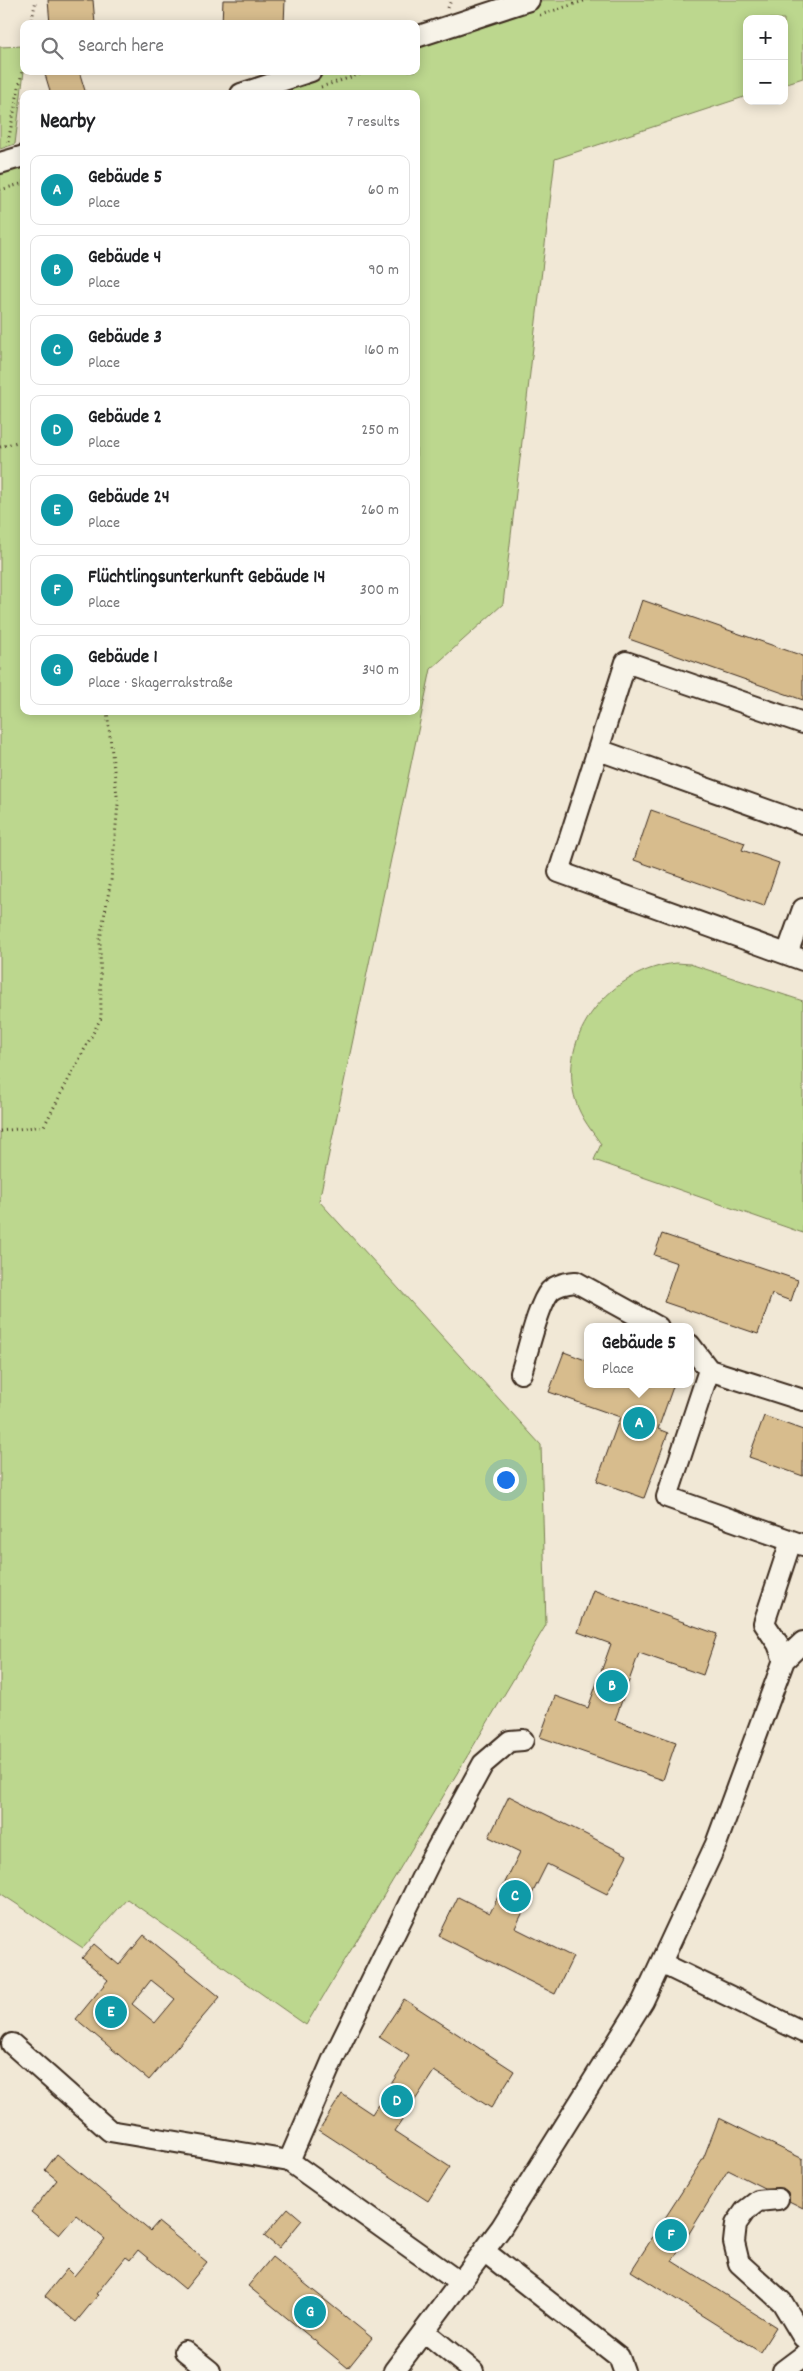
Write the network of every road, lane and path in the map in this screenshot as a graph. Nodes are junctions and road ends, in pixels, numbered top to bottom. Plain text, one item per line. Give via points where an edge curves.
1 (36, 0) edge
2 (529, 0) edge
3 (32, 20) edge
4 (420, 36) edge
5 (21, 75) edge
6 (346, 75) edge
7 (315, 80) edge
8 (262, 90) edge
9 (20, 157) edge
10 (2, 162) edge
11 (20, 184) edge
12 (0, 190) edge
13 (20, 441) edge
14 (0, 447) edge
15 (107, 715) edge
16 (803, 723) edge
17 (598, 750) junction
18 (803, 823) edge
19 (803, 909) edge
20 (795, 957) edge
21 (0, 1131) edge
22 (651, 1323) edge
23 (694, 1355) edge
24 (699, 1367) edge
25 (521, 1373) dead end
26 (694, 1387) edge
27 (694, 1388) edge
28 (803, 1400) edge
29 (797, 1543) edge
30 (803, 1642) edge
31 (784, 1660) junction
32 (523, 1740) dead end
33 (661, 1962) junction
34 (803, 2032) edge
35 (12, 2044) dead end
36 (289, 2161) junction
37 (778, 2199) dead end
38 (484, 2251) junction
39 (460, 2283) junction
40 (424, 2331) junction
41 (803, 2337) edge
42 (185, 2351) dead end
43 (803, 2356) edge
44 (210, 2371) edge
45 (394, 2371) edge
46 (473, 2371) edge
47 (624, 2371) edge
48 (783, 2371) edge

1 - 3 path
2 - 4 street
5 - 10 path
6 - 7 path
7 - 8 street
9 - 10 street
11 - 12 path
13 - 14 path
15 - 21 path via 118,804 111,880 100,939 101,1018 44,1126
16 - 17 street via 626,662
17 - 18 street
17 - 20 street via 559,872
19 - 20 street
22 - 25 street via 576,1282 563,1283 550,1290 543,1302
23 - 24 street
24 - 26 street
24 - 28 street
27 - 29 street via 666,1497
29 - 31 street via 764,1623
30 - 31 street
31 - 33 street via 716,1844
32 - 36 street via 510,1741 483,1764 429,1863 342,2039
33 - 34 street
33 - 38 street via 643,2001
35 - 36 street via 110,2131
36 - 39 street
37 - 41 street via 758,2201 745,2211 736,2224 734,2242 738,2263 782,2302
38 - 39 street
38 - 47 street via 619,2357
39 - 40 street
40 - 45 street
40 - 46 street
42 - 44 street
43 - 48 street

